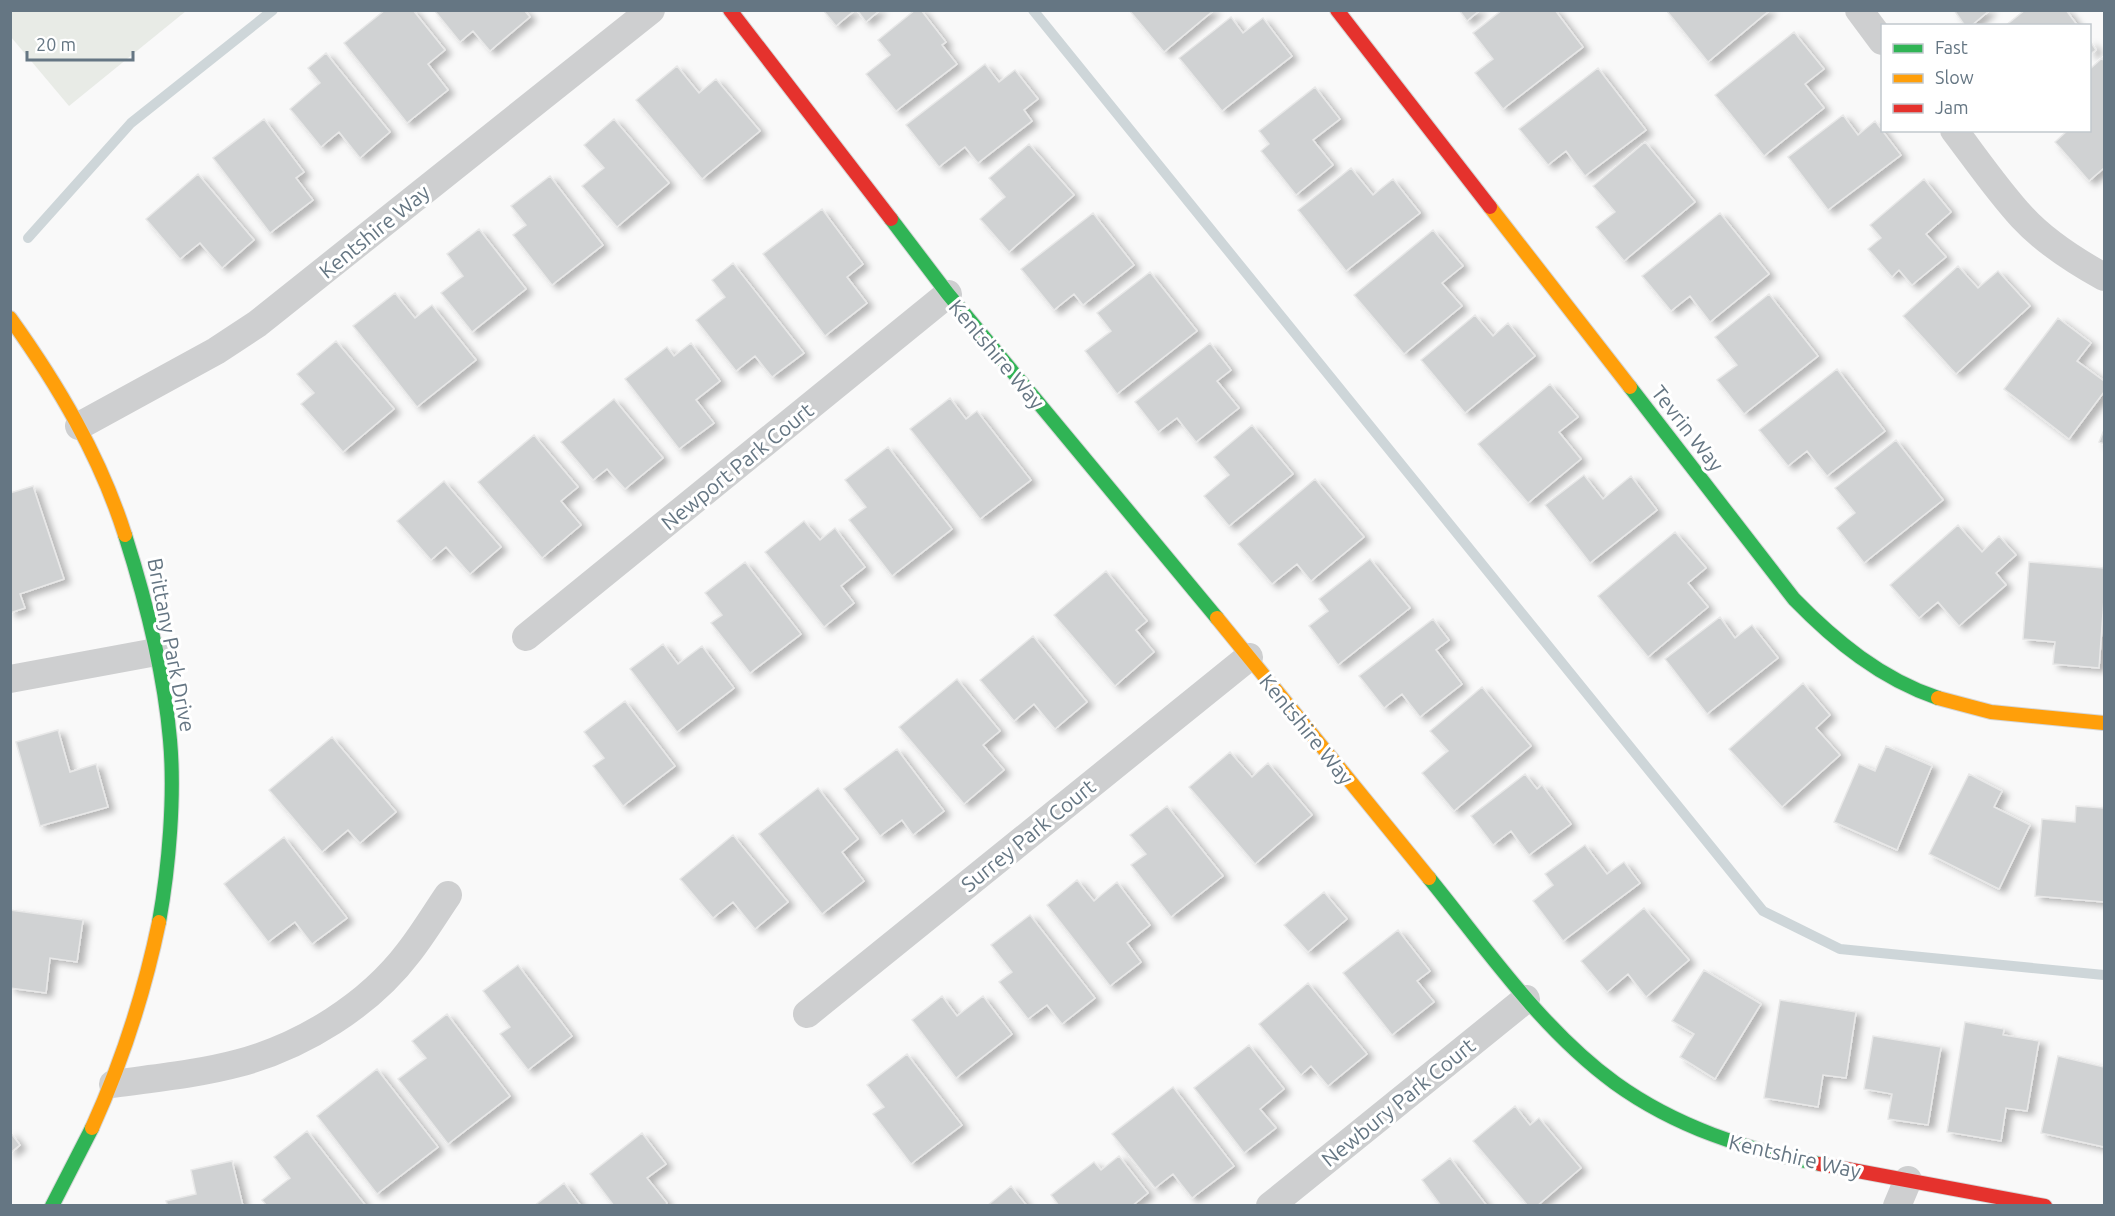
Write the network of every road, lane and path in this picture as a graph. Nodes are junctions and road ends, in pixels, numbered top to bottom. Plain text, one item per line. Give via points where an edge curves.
1 (651, 10) edge
2 (730, 10) edge
3 (1337, 10) edge
4 (1858, 10) edge
5 (1881, 40) edge
6 (1956, 132) edge
7 (2104, 277) edge
8 (948, 294) junction
9 (10, 318) edge
10 (79, 426) junction
11 (526, 638) dead end
12 (156, 652) junction
13 (1249, 657) junction
14 (10, 679) edge
15 (2104, 723) edge
16 (448, 895) dead end
17 (1526, 999) junction
18 (807, 1014) dead end
19 (113, 1084) junction
20 (1903, 1193) edge
21 (52, 1206) edge
22 (1270, 1206) edge
23 (2045, 1206) edge

1 - 10 street, Kentshire Way via 257,324 216,351
2 - 8 street, Kentshire Way
3 - 15 street, Tevrin Way via 1794,599 1821,627 1883,674 1955,704 1993,712
4 - 5 street
6 - 7 street via 2023,218 2053,244
8 - 11 street, Newport Park Court
8 - 13 street, Kentshire Way
9 - 10 street, Brittany Park Drive via 48,371
10 - 12 street, Brittany Park Drive via 125,531
12 - 14 street
12 - 19 street, Brittany Park Drive via 171,751 169,838 157,932 140,1004
13 - 17 street, Kentshire Way
13 - 18 street, Surrey Park Court
16 - 19 street via 408,953 381,983 315,1032 240,1063
17 - 20 street, Kentshire Way via 1584,1058 1615,1083 1683,1122 1756,1150
17 - 22 street, Newbury Park Court
19 - 21 street, Brittany Park Drive
20 - 23 street, Kentshire Way

